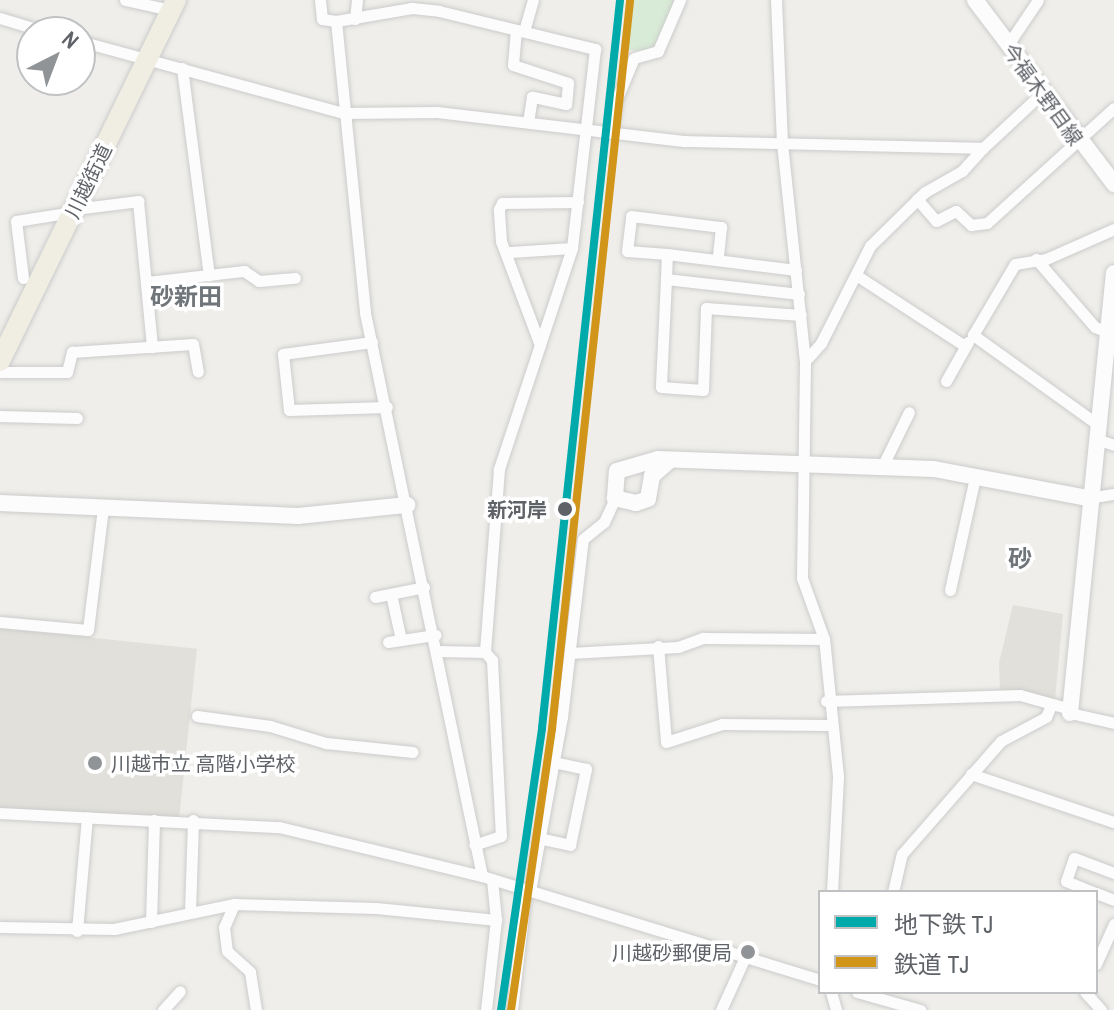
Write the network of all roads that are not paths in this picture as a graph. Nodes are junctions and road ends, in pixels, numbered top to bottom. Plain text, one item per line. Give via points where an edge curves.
1 (125, 0) edge
2 (320, 0) edge
3 (357, 0) edge
4 (533, 0) edge
5 (680, 0) edge
6 (776, 0) edge
7 (975, 0) edge
8 (1038, 0) edge
9 (173, 5) edge
10 (355, 19) junction
11 (336, 21) junction
12 (520, 30) junction
13 (96, 46) edge
14 (1007, 46) junction
15 (147, 60) junction
16 (182, 68) junction
17 (1042, 93) junction
18 (1114, 108) edge
19 (343, 113) junction
20 (528, 121) junction
21 (589, 130) junction
22 (612, 133) junction
23 (782, 143) junction
24 (1080, 145) junction
25 (983, 148) junction
26 (1114, 184) edge
27 (917, 199) junction
28 (578, 202) junction
29 (74, 211) junction
30 (1114, 229) edge
31 (572, 248) junction
32 (510, 252) junction
33 (667, 254) junction
34 (718, 258) junction
35 (1036, 259) junction
36 (796, 270) junction
37 (1114, 273) edge
38 (209, 275) junction
39 (856, 275) junction
40 (23, 278) dead end
41 (295, 278) dead end
42 (666, 279) junction
43 (147, 282) junction
44 (799, 294) junction
45 (801, 315) junction
46 (1108, 332) junction
47 (973, 335) junction
48 (372, 342) junction
49 (540, 345) junction
50 (965, 346) junction
51 (152, 347) junction
52 (0, 361) edge
53 (805, 361) junction
54 (0, 372) edge
55 (198, 372) dead end
56 (946, 381) dead end
57 (1108, 388) edge
58 (387, 407) junction
59 (909, 412) dead end
60 (0, 416) edge
61 (77, 418) dead end
62 (1096, 431) junction
63 (1114, 445) edge
64 (669, 461) junction
65 (807, 464) junction
66 (882, 467) junction
67 (975, 477) junction
68 (1114, 494) edge
69 (615, 498) junction
70 (1088, 498) junction
71 (0, 503) edge
72 (407, 505) junction
73 (103, 508) junction
74 (424, 587) junction
75 (950, 590) dead end
76 (391, 594) junction
77 (375, 597) dead end
78 (0, 622) edge
79 (435, 635) junction
80 (824, 639) junction
81 (401, 640) junction
82 (388, 642) dead end
83 (658, 646) junction
84 (437, 651) junction
85 (485, 652) junction
86 (570, 653) junction
87 (826, 701) junction
88 (1062, 708) junction
89 (197, 716) dead end
90 (1114, 723) edge
91 (828, 725) junction
92 (413, 752) dead end
93 (553, 762) junction
94 (971, 774) junction
95 (0, 813) edge
96 (87, 817) junction
97 (154, 820) junction
98 (193, 820) junction
99 (1114, 822) edge
100 (538, 838) junction
101 (474, 845) junction
102 (1114, 873) edge
103 (487, 878) junction
104 (528, 890) junction
105 (832, 890) edge
106 (893, 890) edge
107 (1088, 890) edge
108 (234, 904) junction
109 (190, 912) junction
110 (496, 920) junction
111 (151, 922) junction
112 (1114, 924) edge
113 (0, 927) edge
114 (77, 931) junction
115 (745, 957) junction
116 (1098, 960) edge
117 (818, 979) edge
118 (180, 991) dead end
119 (864, 994) edge
120 (1087, 994) edge
121 (163, 1010) edge
122 (256, 1010) edge
123 (486, 1010) edge
124 (512, 1010) edge
125 (721, 1010) edge
126 (920, 1010) edge
127 (1101, 1010) edge

1 - 9 street
2 - 11 street via 322,19
3 - 10 street
4 - 12 street
5 - 22 street via 658,51 634,58 617,98
6 - 23 street
7 - 14 street, 今福木野目線
8 - 14 street
9 - 15 highway, 川越街道
10 - 11 street
10 - 12 street via 412,8
11 - 19 street
12 - 20 street via 513,65 568,83 566,104 532,97
12 - 21 street via 595,49
13 - 15 street
14 - 17 street, 今福木野目線
15 - 16 street
15 - 29 highway, 川越街道
16 - 19 street
16 - 38 street
17 - 24 street, 今福木野目線
17 - 25 street
18 - 24 street
19 - 20 street via 437,112
19 - 48 street via 353,233
20 - 21 street
21 - 22 street
21 - 28 street
22 - 23 street
23 - 25 street
23 - 36 street
24 - 26 street, 今福木野目線
24 - 27 street via 1018,190 987,223 971,225 956,211 936,221
25 - 27 street via 962,171
27 - 39 street via 870,246
28 - 31 street
28 - 32 street via 502,203 501,241
29 - 40 street via 16,221
29 - 43 street via 137,200
29 - 52 highway, 川越街道
30 - 35 street
31 - 32 street
31 - 49 street
32 - 49 street
33 - 34 street
33 - 34 street via 627,251 631,216 721,227
33 - 42 street
34 - 36 street
35 - 46 street via 1095,327
35 - 47 street via 1015,264
36 - 44 street
37 - 46 street
38 - 41 street via 244,271 259,281
38 - 43 street
39 - 50 street
39 - 53 street via 821,343
42 - 44 street
42 - 45 street via 661,387 703,390 706,308
43 - 51 street
44 - 45 street
45 - 53 street
46 - 57 street
47 - 50 street
47 - 62 street
48 - 58 street
48 - 58 street via 283,354 289,410
49 - 85 street via 499,469
50 - 56 street
51 - 54 street via 72,352 67,372
51 - 55 street via 193,344
53 - 65 street
57 - 62 street
58 - 72 street
59 - 66 street
60 - 61 street
62 - 63 street
62 - 70 street
64 - 65 street
64 - 69 street via 622,467
64 - 69 street via 652,476 648,499 636,503
65 - 66 street
65 - 80 street via 802,578
66 - 67 street
67 - 70 street
67 - 75 street
68 - 70 street
69 - 86 street via 604,522 583,539
70 - 88 street
71 - 73 street
72 - 73 street via 298,516
72 - 74 street
73 - 78 street via 88,630
74 - 76 street
74 - 79 street
76 - 77 street
76 - 81 street
79 - 81 street
79 - 84 street
80 - 83 street via 703,638
80 - 87 street
81 - 82 street
83 - 86 street
83 - 91 street via 666,742 722,724
84 - 85 street
84 - 101 street
85 - 101 street via 492,660 501,751 501,836
86 - 93 street
87 - 88 street via 1020,695
87 - 91 street
88 - 90 street
88 - 94 street via 1001,741
89 - 92 street via 270,726 326,743
91 - 105 street via 838,794
93 - 100 street
93 - 100 street via 586,769 570,845
94 - 99 street
94 - 106 street via 902,854
95 - 96 street
96 - 97 street
96 - 114 street
97 - 98 street
97 - 111 street
98 - 103 street via 279,827
98 - 109 street
100 - 104 street
101 - 103 street
102 - 107 street via 1074,858 1066,881
103 - 104 street
103 - 110 street
104 - 115 street
104 - 124 street
108 - 109 street
108 - 110 street via 376,908
108 - 122 street via 224,927 227,951 250,972
109 - 111 street
110 - 123 street
111 - 114 street
112 - 116 street
113 - 114 street
115 - 117 street
115 - 125 street
118 - 121 street
119 - 126 street
120 - 127 street

